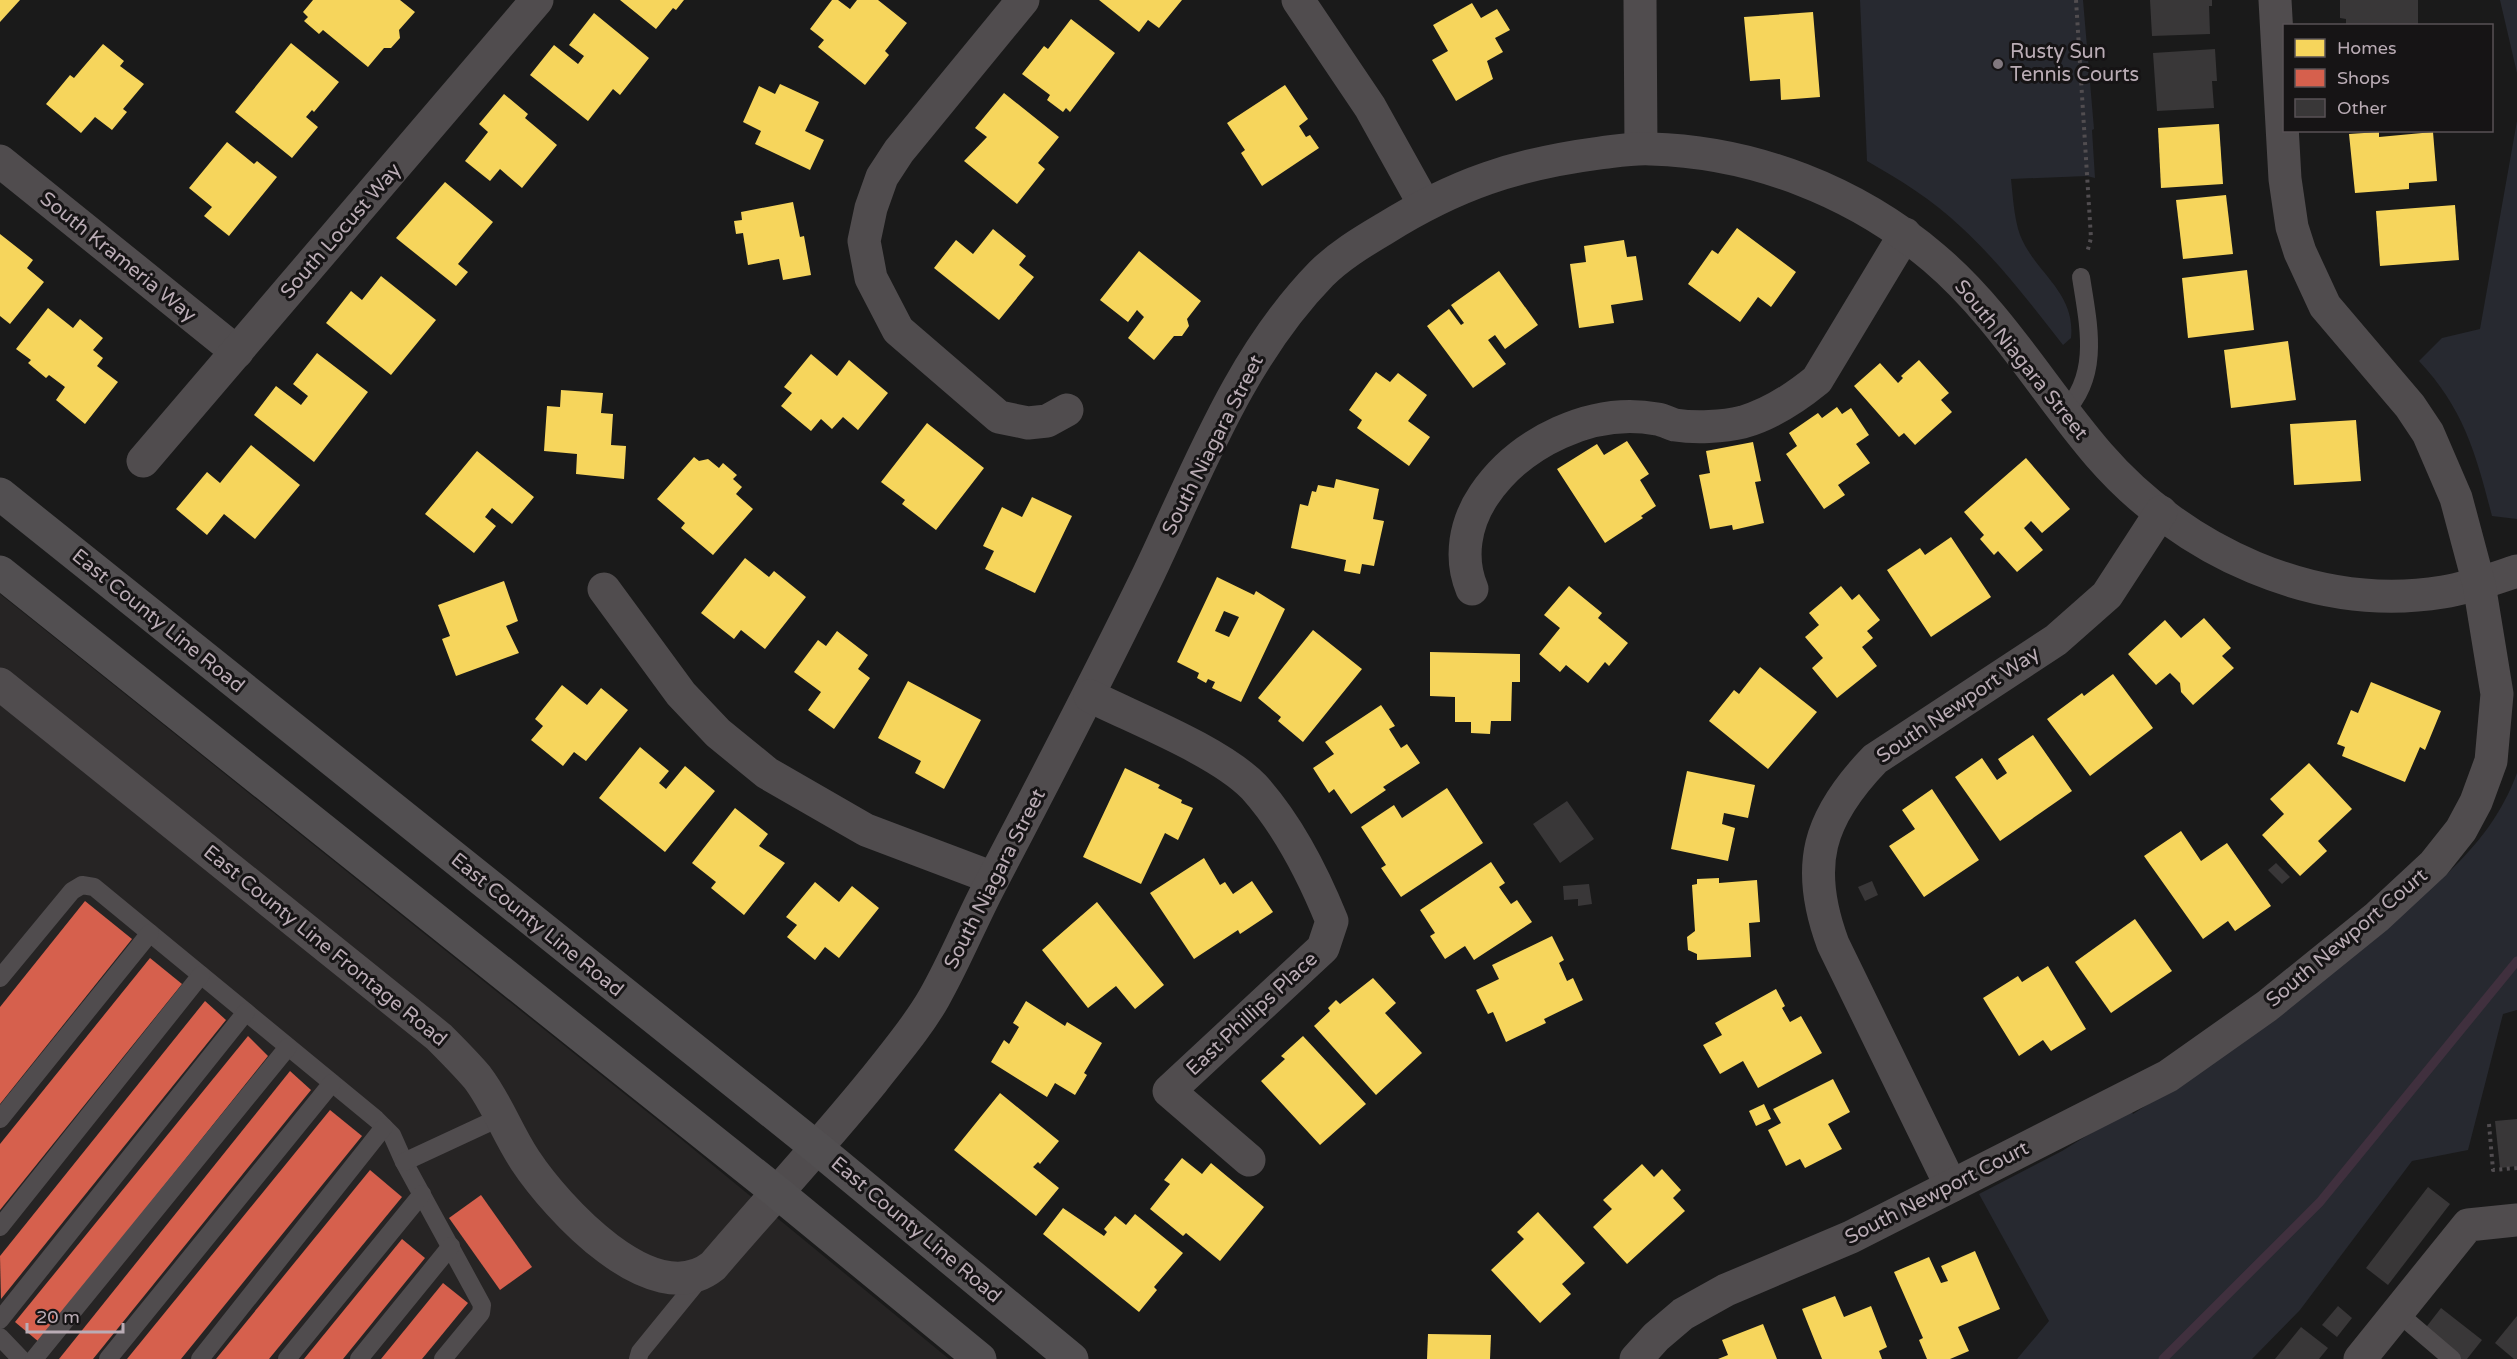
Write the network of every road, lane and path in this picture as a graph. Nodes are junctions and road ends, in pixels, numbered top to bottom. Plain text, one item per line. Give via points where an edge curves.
1 (537, 0) edge
2 (1023, 0) edge
3 (1298, 0) edge
4 (1640, 0) edge
5 (2076, 0) edge
6 (2275, 0) edge
7 (1641, 148) junction
8 (0, 161) edge
9 (1424, 204) junction
10 (1905, 234) junction
11 (2081, 277) joint
12 (237, 352) junction
13 (1067, 410) dead end
14 (2064, 412) junction
15 (143, 461) dead end
16 (0, 494) edge
17 (2160, 512) junction
18 (2517, 571) edge
19 (0, 572) edge
20 (2479, 584) junction
21 (604, 589) dead end
22 (1472, 590) dead end
23 (1, 687) edge
24 (1090, 696) junction
25 (993, 878) junction
26 (150, 933) junction
27 (201, 975) junction
28 (0, 978) edge
29 (246, 1012) junction
30 (288, 1047) junction
31 (332, 1083) junction
32 (503, 1116) junction
33 (0, 1119) edge
34 (2489, 1124) dead end
35 (384, 1127) junction
36 (816, 1148) junction
37 (1249, 1160) dead end
38 (404, 1162) junction
39 (2517, 1168) edge
40 (1951, 1186) junction
41 (778, 1192) junction
42 (422, 1194) junction
43 (2517, 1220) edge
44 (0, 1227) edge
45 (451, 1246) junction
46 (705, 1272) junction
47 (2398, 1312) junction
48 (0, 1320) edge
49 (0, 1337) edge
50 (21, 1359) edge
51 (34, 1359) edge
52 (108, 1359) edge
53 (200, 1359) edge
54 (287, 1359) edge
55 (358, 1359) edge
56 (443, 1359) edge
57 (638, 1359) edge
58 (980, 1359) edge
59 (1072, 1359) edge
60 (1636, 1359) edge
61 (2360, 1359) edge
62 (2452, 1359) edge

1 - 12 street, South Locust Way
2 - 13 street via 899,151 882,177 864,241 871,278 898,330 923,354 999,417 1028,423 1047,421
3 - 9 street via 1371,107
4 - 7 street
5 - 11 path via 2091,238
6 - 20 street, South Newport Court via 2285,179 2300,252 2325,306 2410,406 2428,433 2456,498
7 - 9 street, South Niagara Street via 1529,164
7 - 10 street, South Niagara Street via 1686,150 1739,159 1785,173 1831,191
8 - 12 street, South Krameria Way
9 - 24 street, South Niagara Street via 1328,267 1287,311 1259,351 1229,405
10 - 14 street, South Niagara Street via 1969,292
10 - 22 street via 1818,380 1797,396 1769,412 1718,426 1623,417 1596,421 1548,437 1515,459 1475,507 1464,553 1465,573
11 - 14 lane via 2089,334 2088,360 2084,383
12 - 15 street, South Locust Way
14 - 17 street, South Niagara Street via 2105,462
16 - 36 main road, East County Line Road
17 - 20 street, South Niagara Street via 2207,544 2255,569 2299,582 2350,592 2398,595 2440,593
17 - 40 street, South Newport Way via 2107,595 2082,620 1875,759 1851,784 1820,843 1818,883 1830,935
18 - 20 street, South Niagara Street
19 - 41 main road
20 - 40 street, South Newport Court via 2497,694 2495,735 2476,802 2461,830 2434,864 2324,962 2168,1076
21 - 25 street via 681,694 718,733 768,773 866,830
23 - 32 street, East County Line Frontage Road via 439,1037 477,1077
24 - 25 street, South Niagara Street
24 - 37 street, East Phillips Place via 1209,754 1253,786 1311,869 1332,921 1323,948 1169,1091
25 - 36 street, South Niagara Street via 924,1014
26 - 27 lane
26 - 28 lane via 94,886 82,885 72,891
26 - 33 lane
27 - 29 lane
27 - 44 lane
29 - 30 lane
29 - 48 lane
30 - 31 lane
30 - 51 lane
31 - 35 lane
31 - 52 lane
32 - 38 lane
32 - 46 street, East County Line Frontage Road via 526,1162 563,1207 596,1238 633,1264 664,1278 681,1280
34 - 39 path via 2493,1170
35 - 38 lane
35 - 53 lane
36 - 41 street, South Niagara Street
36 - 59 main road, East County Line Road
38 - 42 lane
40 - 60 street, South Newport Court via 1851,1237 1726,1290 1683,1314
41 - 46 street
41 - 58 main road
42 - 45 lane
42 - 54 lane
43 - 47 street via 2468,1225
45 - 55 lane
45 - 56 lane via 482,1305 481,1313
46 - 57 lane
47 - 61 street
47 - 62 lane
49 - 50 lane

